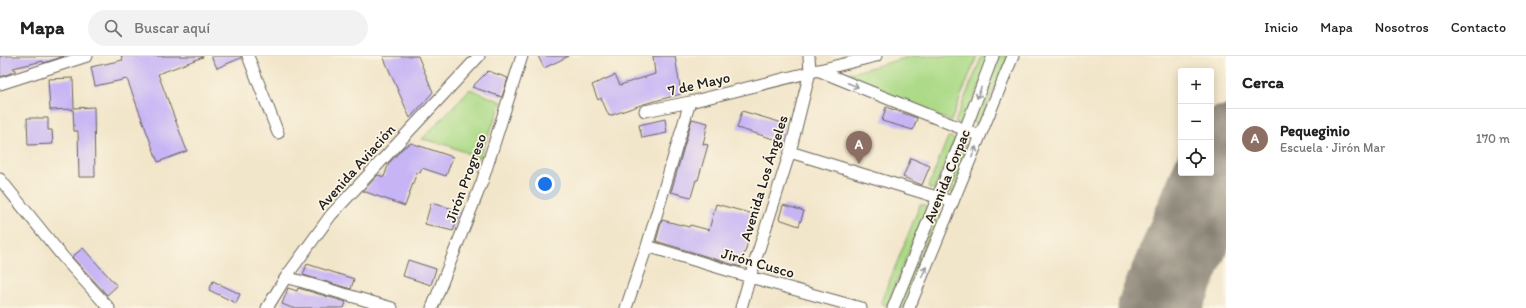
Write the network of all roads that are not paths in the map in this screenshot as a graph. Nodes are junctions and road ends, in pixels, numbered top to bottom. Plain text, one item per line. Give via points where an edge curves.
1 (87, 56) edge
2 (248, 56) edge
3 (479, 56) edge
4 (522, 56) edge
5 (809, 56) edge
6 (876, 56) edge
7 (993, 56) edge
8 (1013, 56) edge
9 (813, 71) junction
10 (0, 84) edge
11 (690, 102) junction
12 (645, 111) dead end
13 (965, 130) junction
14 (278, 134) dead end
15 (980, 136) junction
16 (790, 152) junction
17 (0, 179) edge
18 (938, 197) junction
19 (953, 202) junction
20 (647, 246) junction
21 (750, 277) junction
22 (286, 278) junction
23 (109, 308) edge
24 (267, 308) edge
25 (392, 308) edge
26 (432, 308) edge
27 (626, 308) edge
28 (741, 308) edge
29 (861, 308) edge
30 (892, 308) edge
31 (909, 308) edge

1 - 10 street
2 - 14 street
3 - 22 street, Avenida Aviación via 331,215
4 - 26 street, Jirón Progreso via 482,182
5 - 9 street, Avenida Los Ángeles
6 - 9 street, 7 de Mayo
7 -> 13 street, Avenida Corpac
8 - 15 street, Avenida Corpac
9 - 11 street, 7 de Mayo
9 -> 13 street
9 - 16 street, Avenida Los Ángeles
11 - 12 street, 7 de Mayo
11 - 20 street
13 - 15 street
13 - 18 street, Avenida Corpac
19 -> 15 street, Avenida Corpac
16 - 18 street
16 - 21 street, Avenida Los Ángeles
17 - 23 street via 63,257
18 - 19 street
18 - 30 street, Avenida Corpac
31 -> 19 street, Avenida Corpac
20 - 21 street, Jirón Cusco
20 - 27 street
21 - 28 street, Avenida Los Ángeles
21 - 29 street, Jirón Cusco
22 - 24 street, Avenida Aviación
22 - 25 street

